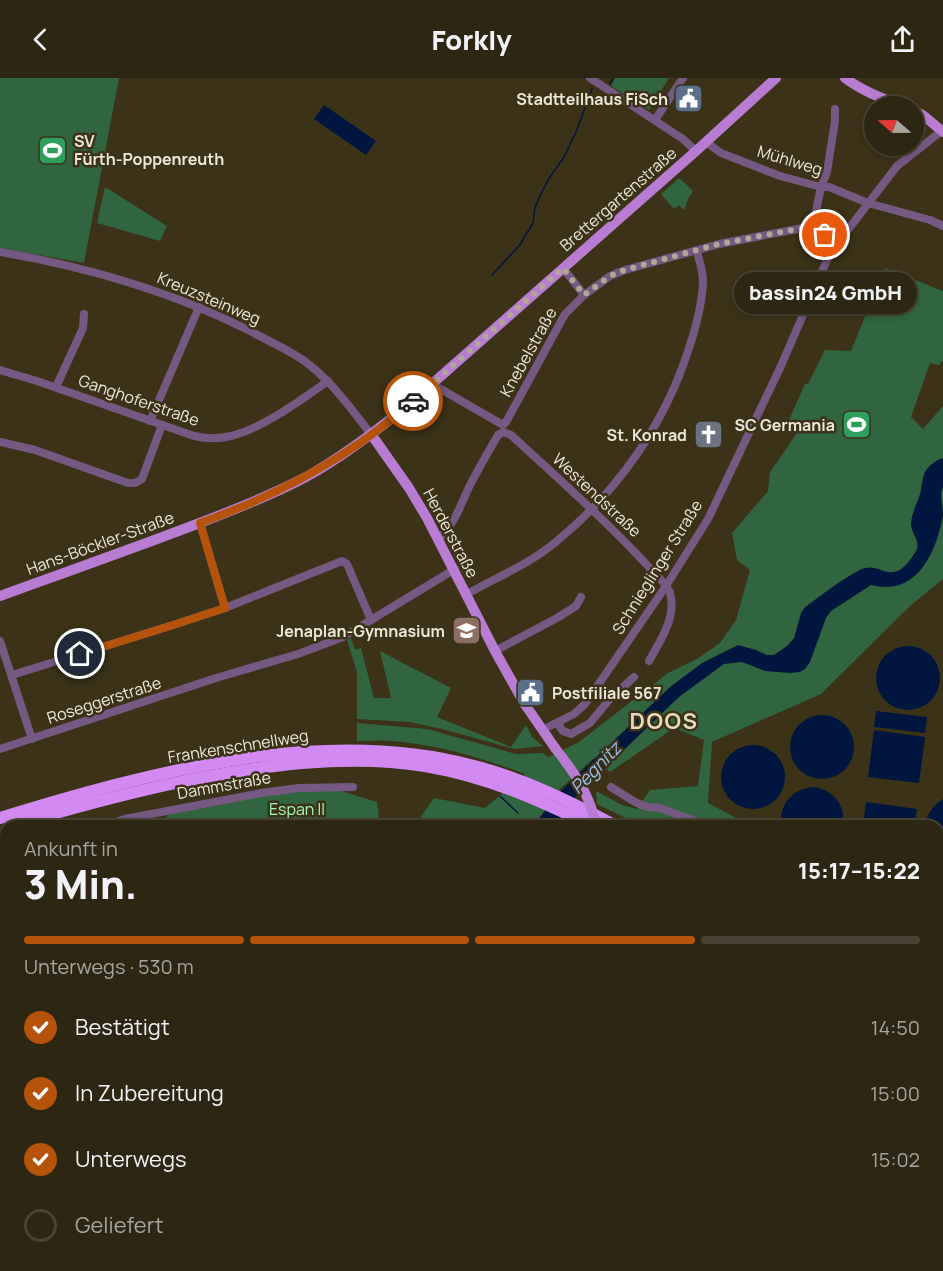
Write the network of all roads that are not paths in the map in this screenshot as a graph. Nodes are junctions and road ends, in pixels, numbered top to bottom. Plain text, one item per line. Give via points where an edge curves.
1 (590, 78) edge
2 (683, 78) edge
3 (777, 78) edge
4 (845, 78) edge
5 (858, 78) edge
6 (872, 93) junction
7 (878, 96) edge
8 (834, 109) dead end
9 (924, 116) edge
10 (654, 120) junction
11 (943, 131) edge
12 (706, 142) junction
13 (696, 151) junction
14 (821, 187) junction
15 (868, 203) junction
16 (813, 226) junction
17 (943, 226) edge
18 (837, 244) junction
19 (697, 250) junction
20 (0, 252) edge
21 (563, 268) junction
22 (584, 295) junction
23 (199, 307) junction
24 (84, 314) dead end
25 (0, 370) edge
26 (328, 381) junction
27 (56, 387) junction
28 (429, 387) junction
29 (150, 421) junction
30 (162, 425) junction
31 (503, 428) junction
32 (371, 434) junction
33 (0, 442) edge
34 (592, 510) junction
35 (200, 523) junction
36 (439, 538) junction
37 (455, 569) junction
38 (666, 586) junction
39 (467, 594) junction
40 (0, 596) edge
41 (581, 597) dead end
42 (225, 608) junction
43 (371, 620) junction
44 (0, 641) edge
45 (495, 651) junction
46 (649, 661) dead end
47 (12, 675) junction
48 (634, 677) dead end
49 (557, 723) junction
50 (542, 730) junction
51 (32, 739) junction
52 (0, 749) edge
53 (352, 787) dead end
54 (611, 787) dead end
55 (524, 788) junction
56 (578, 813) junction
57 (0, 818) edge
58 (34, 820) edge
59 (122, 820) edge
60 (586, 820) edge
61 (595, 820) edge
62 (598, 820) edge
63 (692, 820) edge

1 - 10 street
2 - 10 street
3 - 12 main road, Brettergartenstraße
4 - 6 main road
5 - 6 main road
6 - 7 main road
8 - 14 street via 827,172
9 - 11 main road
10 - 13 street
11 - 15 street, Schnieglinger Straße via 897,166
12 - 13 main road, Brettergartenstraße
12 - 14 street, Mühlweg via 721,153
13 - 21 main road, Brettergartenstraße
14 - 15 street, Mühlweg
14 - 16 street
15 - 17 street, Mühlweg
15 - 18 street, Schnieglinger Straße
16 - 18 street
16 - 19 street, Knebelstraße
18 - 38 street, Schnieglinger Straße via 709,516
19 - 22 street, Knebelstraße via 617,273
19 - 34 street via 703,281 693,335 680,375 641,447
20 - 23 street, Kreuzsteinweg via 108,275
21 - 22 street
21 - 28 main road, Brettergartenstraße
22 - 31 street, Knebelstraße via 557,326
23 - 26 street, Kreuzsteinweg via 291,352
23 - 29 street
24 - 27 street via 83,328
25 - 27 street, Ganghoferstraße
26 - 30 street, Ganghoferstraße via 281,412 232,436 202,438
26 - 32 street, Kreuzsteinweg
27 - 29 street, Ganghoferstraße
28 - 31 street, Westendstraße
28 - 32 main road, Hans-Böckler-Straße
29 - 30 street, Ganghoferstraße
30 - 33 street via 142,479 135,483
31 - 34 street, Westendstraße
31 - 36 street, Knebelstraße via 450,527
32 - 35 main road, Hans-Böckler-Straße via 283,489
32 - 36 main road, Herderstraße
34 - 38 street, Westendstraße
34 - 39 street via 527,563
35 - 40 main road, Hans-Böckler-Straße
35 - 42 street
36 - 37 main road, Herderstraße
37 - 39 main road, Herderstraße
37 - 43 street, Roseggerstraße
38 - 46 street via 671,598 669,621
38 - 49 street, Schnieglinger Straße via 585,704
39 - 45 main road, Herderstraße
41 - 45 street via 576,606 557,618
42 - 43 street via 342,561 347,564
42 - 47 street
43 - 51 street, Roseggerstraße via 343,637 288,657
44 - 47 street
45 - 50 main road, Herderstraße
47 - 51 street
48 - 49 street via 586,726 571,734
49 - 50 street, Schnieglinger Straße
50 - 61 main road, Herderstraße, bridge via 583,789
51 - 52 street, Roseggerstraße
53 - 59 street, Dammstraße via 261,793
54 - 63 street via 635,802
55 - 56 highway, Frankenschnellweg
55 - 57 highway, Frankenschnellweg via 473,765 425,755 318,750 167,773
55 - 58 highway, Frankenschnellweg via 423,766 374,761 285,764 204,777
56 - 60 highway, Frankenschnellweg
56 - 62 highway, Frankenschnellweg

